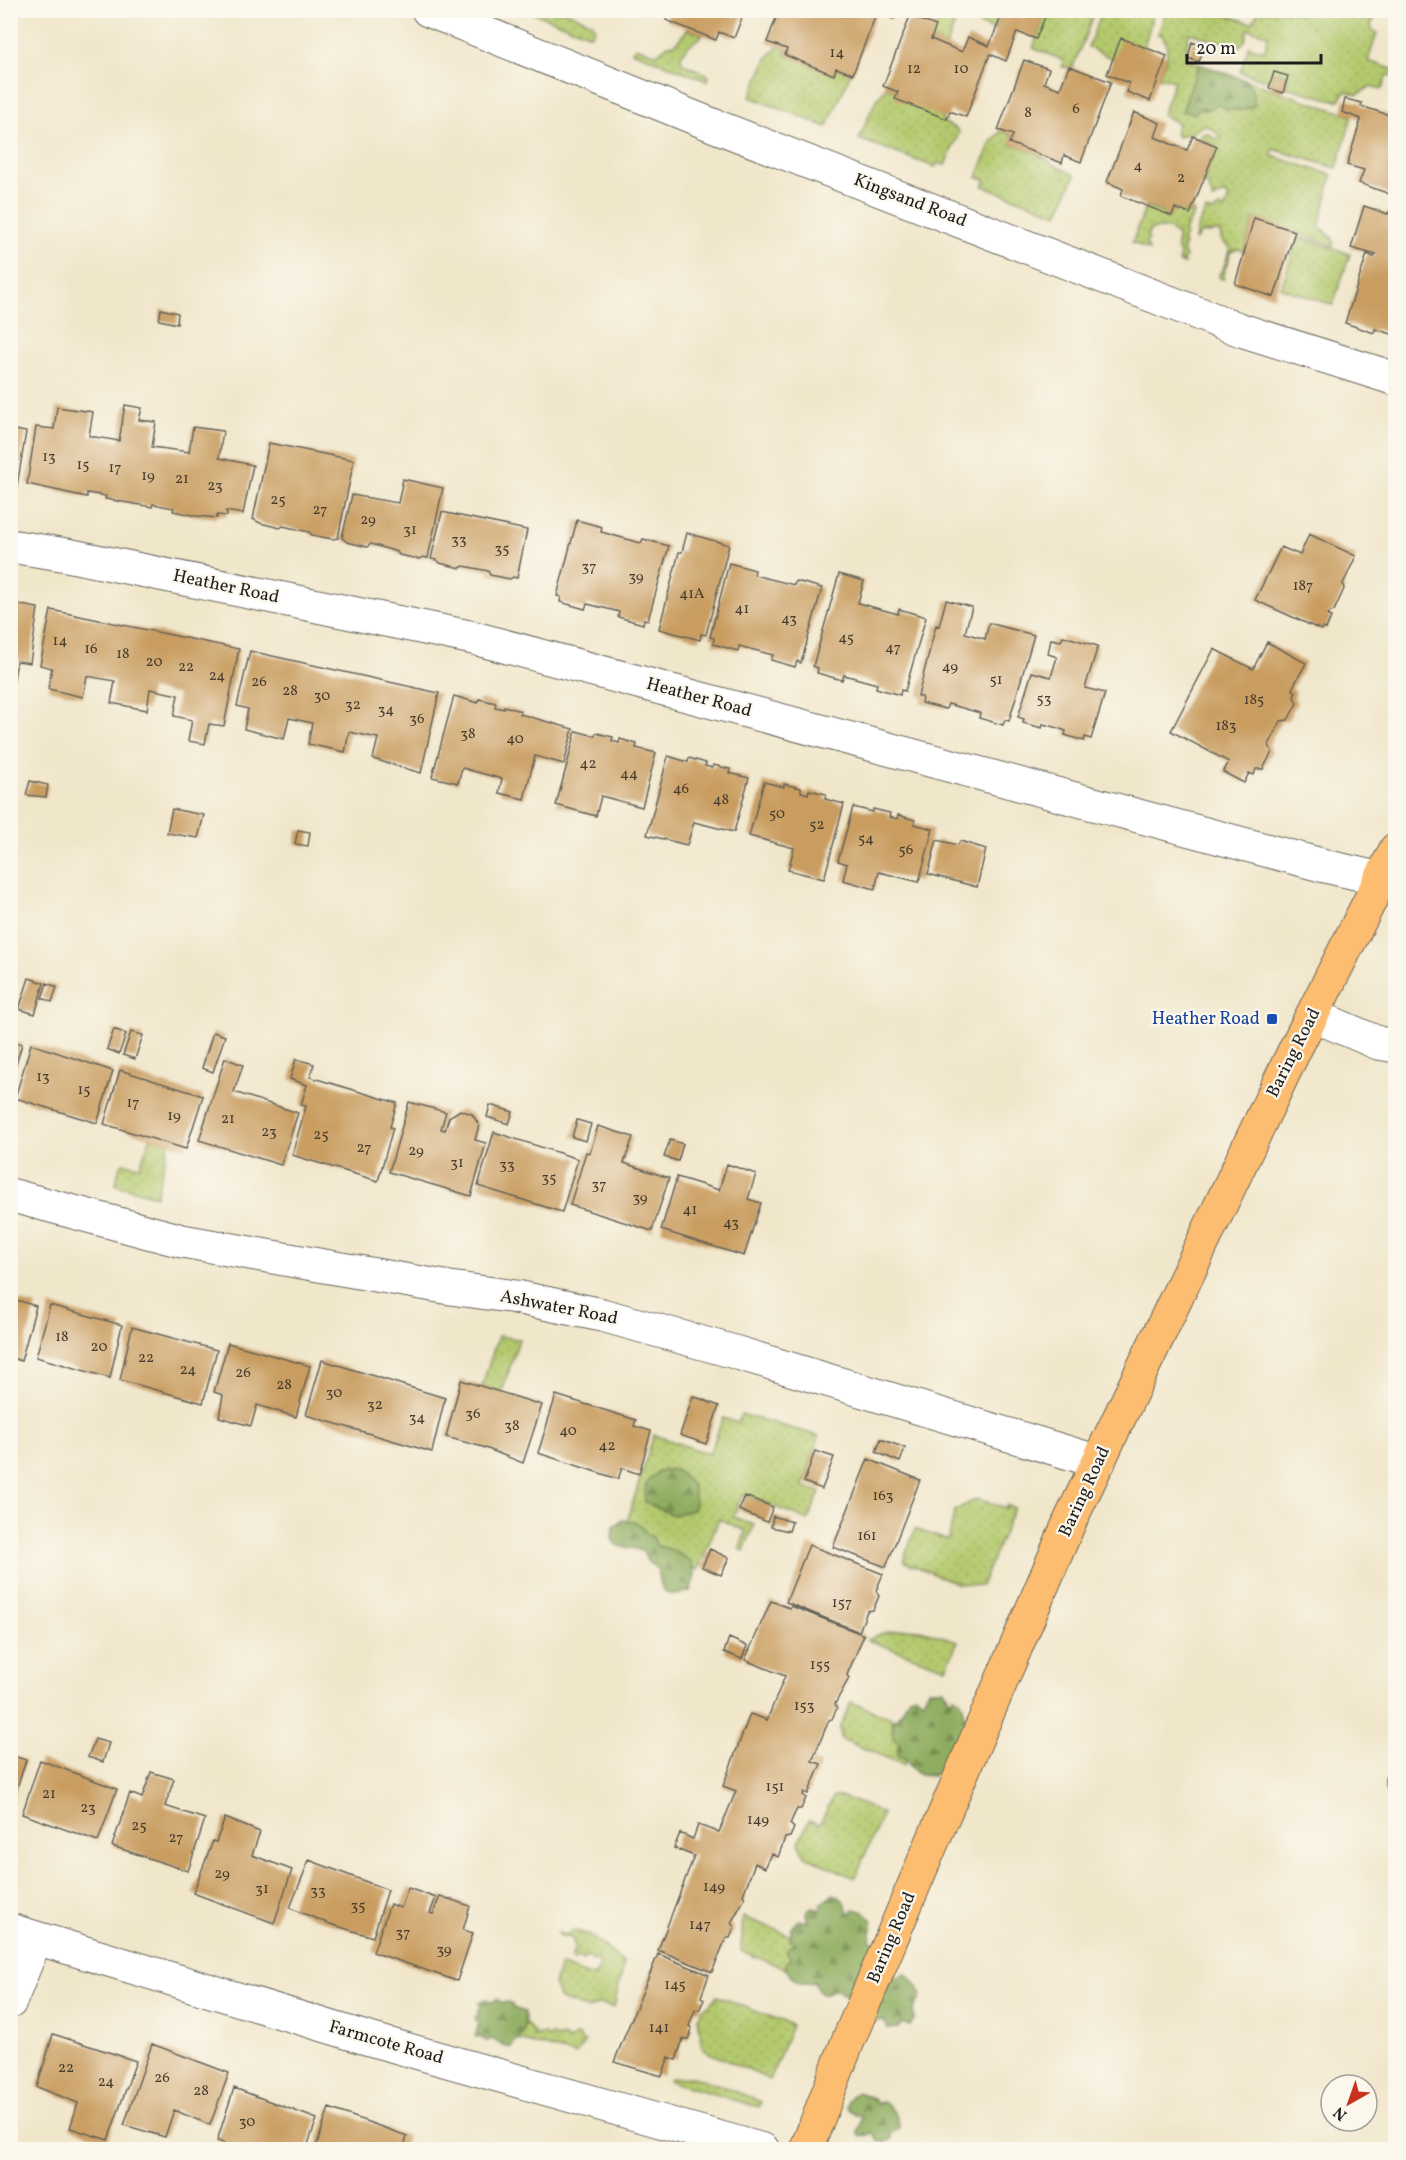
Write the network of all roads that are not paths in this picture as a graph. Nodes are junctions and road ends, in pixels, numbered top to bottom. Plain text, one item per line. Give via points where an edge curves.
1 (428, 10) edge
2 (1395, 379) edge
3 (10, 546) edge
4 (1395, 849) edge
5 (1381, 879) junction
6 (1313, 1015) junction
7 (1395, 1046) edge
8 (10, 1195) edge
9 (1099, 1462) junction
10 (23, 1934) edge
11 (10, 2002) edge
12 (763, 2150) edge
13 (806, 2150) edge

1 - 2 street, Kingsand Road via 1241,330
3 - 5 street, Heather Road via 474,638
4 - 5 main road, Baring Road
5 - 6 main road, Baring Road
6 - 7 street via 1378,1043
6 - 9 main road, Baring Road
8 - 9 street, Ashwater Road via 182,1241 602,1315
9 - 13 main road, Baring Road via 929,1848
10 - 11 street
10 - 12 street, Farmcote Road via 366,2038

